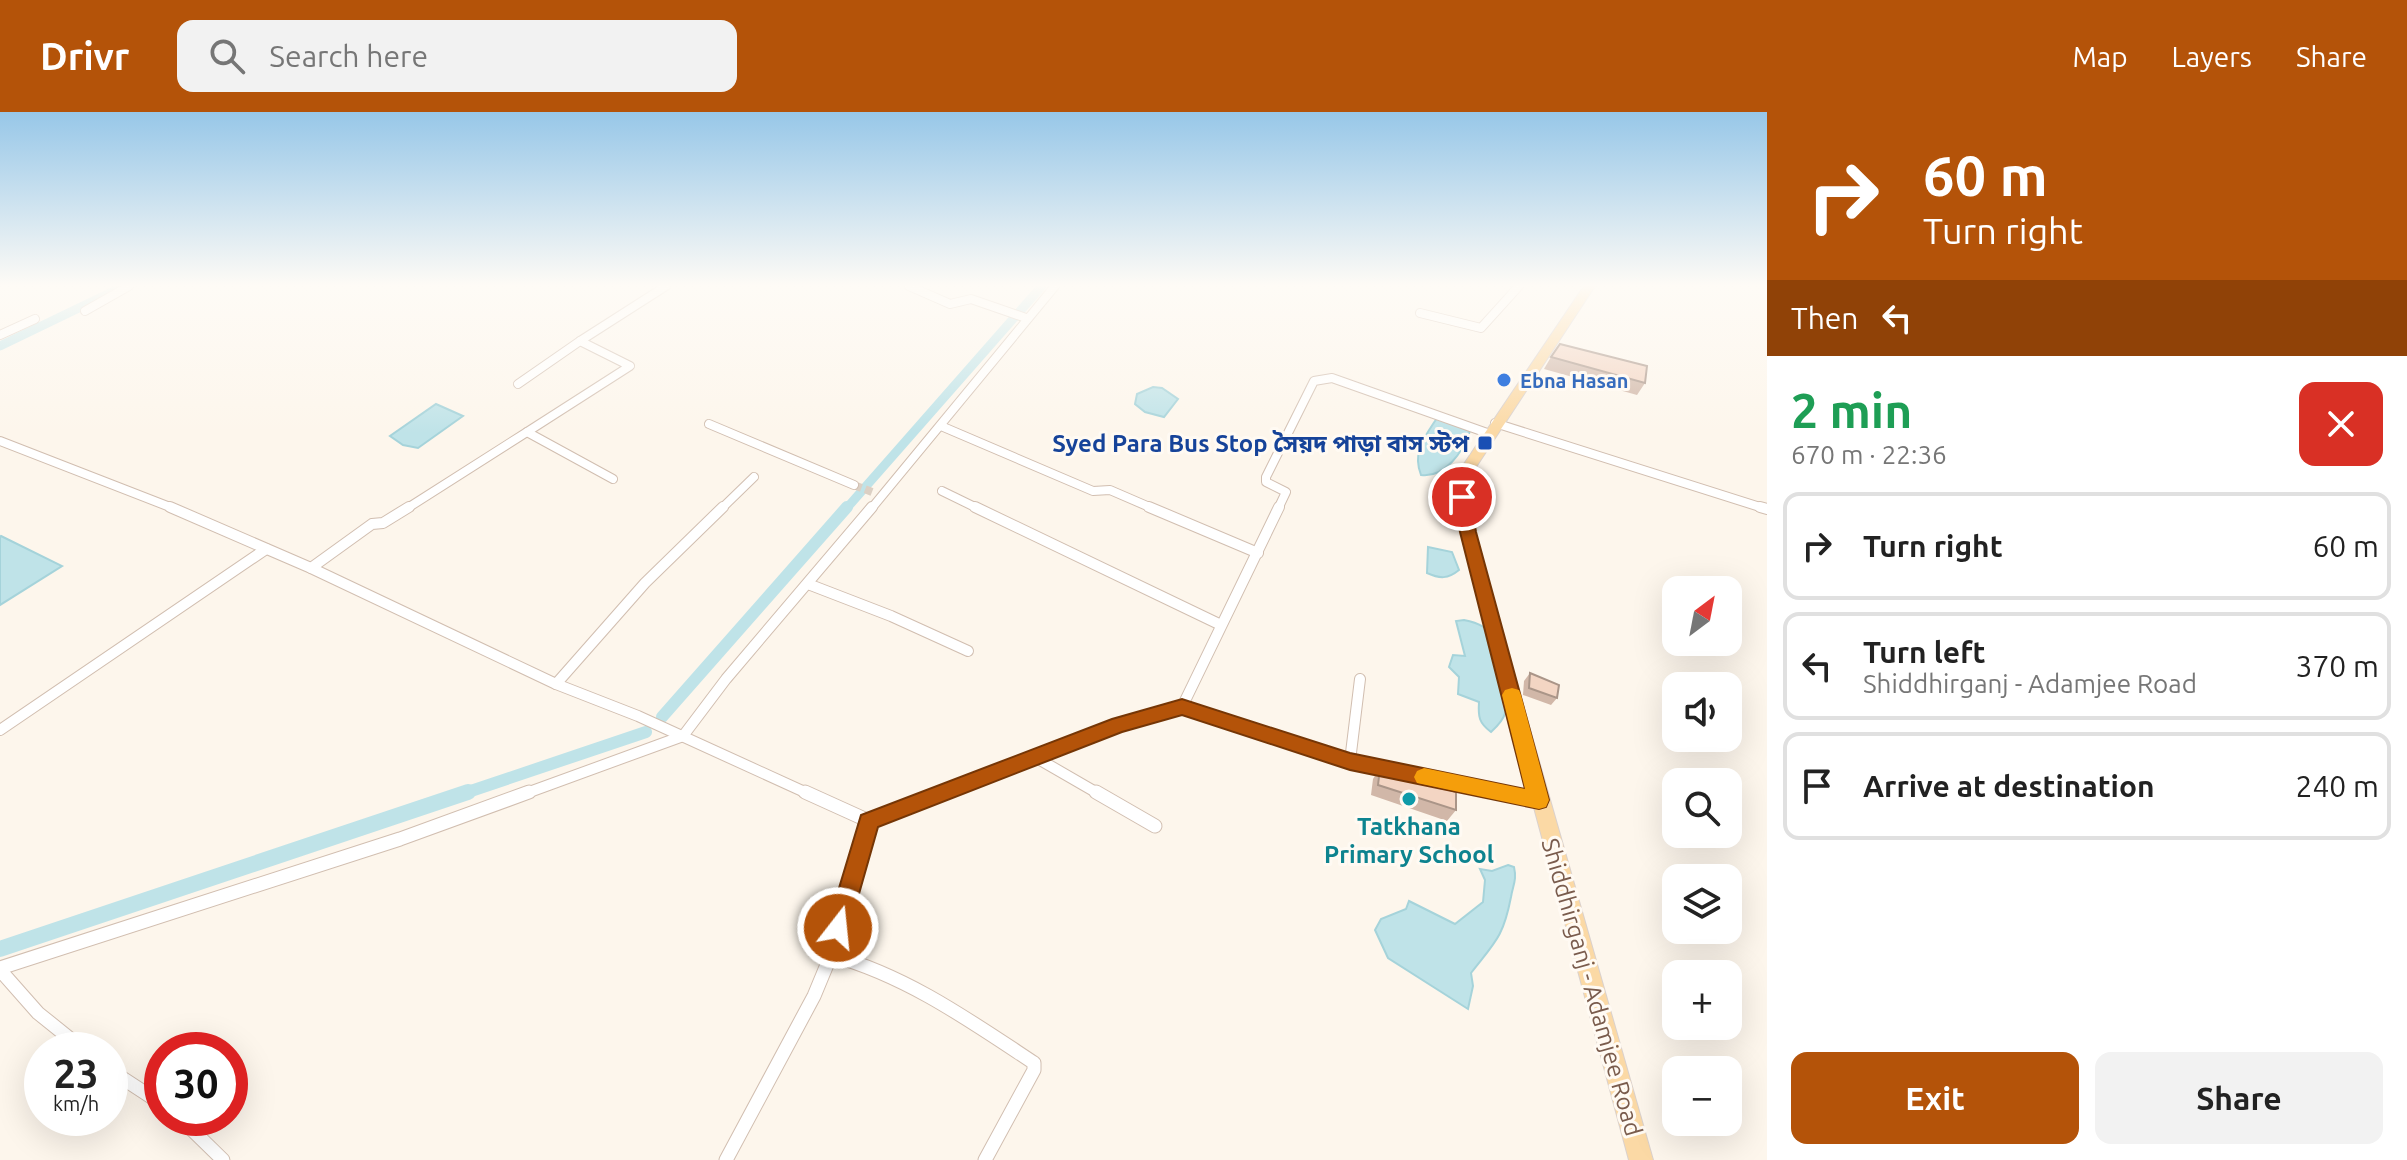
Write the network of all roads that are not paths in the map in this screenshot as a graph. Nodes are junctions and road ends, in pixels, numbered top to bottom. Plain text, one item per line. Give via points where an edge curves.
1 (590, 335) edge
2 (1010, 335) edge
3 (1556, 335) edge
4 (580, 341) junction
5 (518, 384) dead end
6 (709, 424) dead end
7 (941, 426) junction
8 (1493, 428) junction
9 (527, 432) junction
10 (0, 441) edge
11 (754, 477) dead end
12 (613, 479) dead end
13 (854, 485) tunnel mouth
14 (942, 491) dead end
15 (1767, 509) edge
16 (266, 549) junction
17 (1258, 553) junction
18 (311, 568) junction
19 (808, 584) junction
20 (1221, 625) junction
21 (968, 651) dead end
22 (1360, 679) dead end
23 (556, 684) junction
24 (1182, 707) junction
25 (0, 730) edge
26 (683, 736) junction
27 (1035, 757) junction
28 (1350, 761) junction
29 (1539, 800) junction
30 (869, 821) junction
31 (1155, 826) dead end
32 (831, 955) junction
33 (0, 969) edge
34 (62, 1032) edge
35 (197, 1136) edge
36 (218, 1159) edge
37 (726, 1160) edge
38 (985, 1160) edge
39 (1641, 1160) edge

1 - 4 street
2 - 7 street
3 - 8 main road, Shiddhirganj - Adamjee Road
4 - 5 street
4 - 9 street via 630,366
6 - 13 street
7 - 17 street
7 - 19 street via 876,494
8 - 15 street
8 - 17 street via 1332,378 1314,381 1266,477 1286,492
8 - 29 main road, Shiddhirganj - Adamjee Road via 1469,467 1462,497
9 - 12 street
9 - 18 street via 383,523 372,524
10 - 16 street
11 - 23 street via 645,583
14 - 20 street
16 - 18 street
16 - 25 street
17 - 20 street
18 - 23 street
19 - 21 street
19 - 26 street
20 - 24 street
22 - 28 street
23 - 26 street
24 - 27 street
24 - 28 street
26 - 30 street
26 - 33 street via 400,839
27 - 30 street
27 - 31 street
28 - 29 street
29 - 39 main road, Shiddhirganj - Adamjee Road
30 - 32 street
32 - 37 street
32 - 38 street via 873,966 1034,1063
33 - 34 street
35 - 36 street

